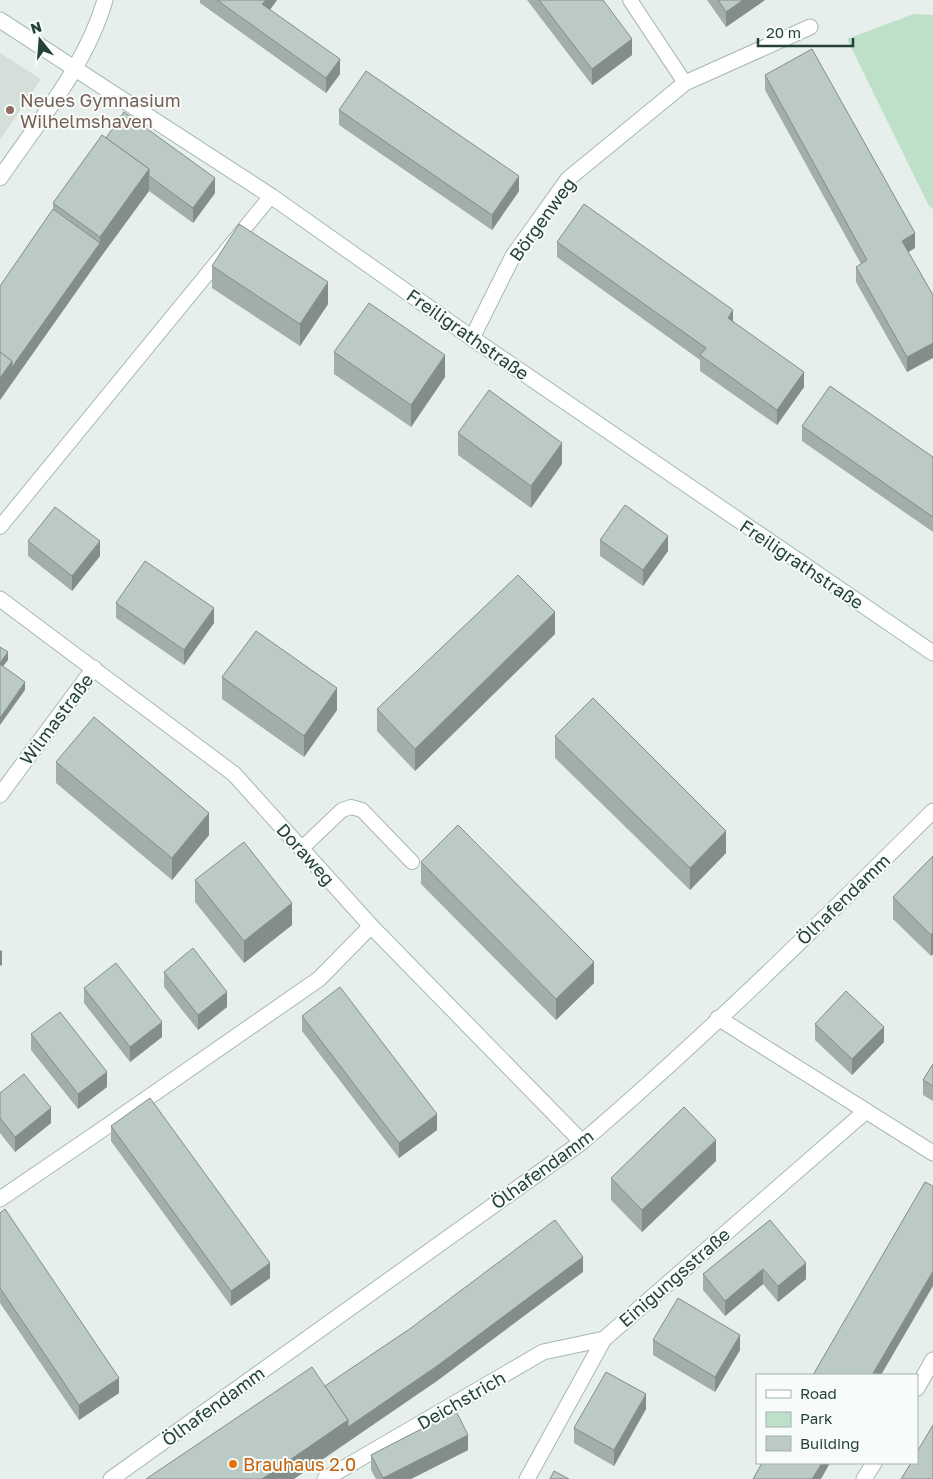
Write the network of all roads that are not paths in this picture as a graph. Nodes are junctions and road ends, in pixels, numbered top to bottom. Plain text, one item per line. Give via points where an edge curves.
1 (105, 0) edge
2 (630, 0) edge
3 (0, 20) edge
4 (810, 27) dead end
5 (74, 69) junction
6 (685, 83) junction
7 (0, 178) edge
8 (271, 196) junction
9 (472, 338) junction
10 (0, 527) edge
11 (0, 599) edge
12 (933, 653) edge
13 (94, 668) junction
14 (0, 795) edge
15 (933, 811) edge
16 (302, 849) junction
17 (412, 862) dead end
18 (371, 926) junction
19 (718, 1018) junction
20 (866, 1110) junction
21 (582, 1142) junction
22 (933, 1153) edge
23 (0, 1199) edge
24 (604, 1339) junction
25 (933, 1360) edge
26 (918, 1386) edge
27 (873, 1464) edge
28 (110, 1479) edge
29 (325, 1479) edge
30 (526, 1479) edge
31 (864, 1479) edge

1 - 5 street via 98,26
2 - 6 lane
3 - 5 street, Freiligrathstraße
4 - 6 street, Börgenweg
5 - 7 street
5 - 8 street, Freiligrathstraße
6 - 9 street, Börgenweg via 568,179 514,256
8 - 9 street, Freiligrathstraße
8 - 10 lane
9 - 12 street, Freiligrathstraße
11 - 13 street, Doraweg
13 - 14 street, Wilmastraße
13 - 16 street, Doraweg via 234,774
15 - 19 street, Ölhafendamm
16 - 17 lane via 342,810 351,807 362,810
16 - 18 street, Doraweg
18 - 21 street, Doraweg
18 - 23 street via 319,979
19 - 20 street
19 - 21 street, Ölhafendamm
20 - 22 street
20 - 24 street, Einigungsstraße
21 - 28 street, Ölhafendamm
24 - 29 street, Deichstrich via 543,1352
24 - 30 street, Einigungsstraße
25 - 26 street
27 - 31 street

